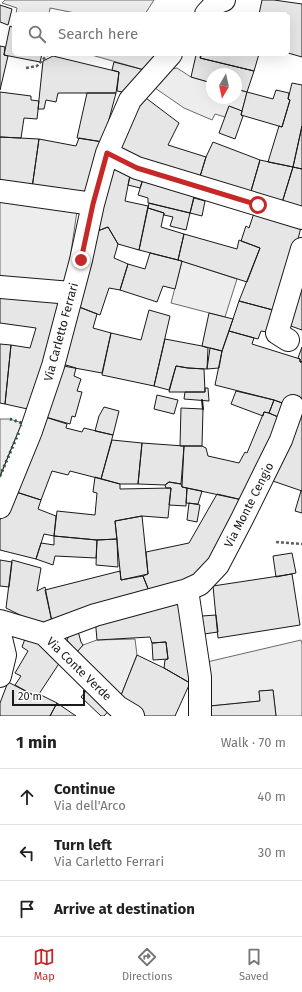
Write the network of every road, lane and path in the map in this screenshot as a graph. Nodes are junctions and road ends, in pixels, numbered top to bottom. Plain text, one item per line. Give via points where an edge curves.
1 (46, 56) edge
2 (169, 56) edge
3 (26, 68) dead end
4 (107, 153) junction
5 (0, 191) edge
6 (93, 204) junction
7 (302, 218) edge
8 (302, 249) edge
9 (0, 287) edge
10 (71, 293) junction
11 (288, 340) dead end
12 (292, 406) dead end
13 (0, 507) edge
14 (276, 542) dead end
15 (302, 544) edge
16 (186, 590) junction
17 (0, 621) edge
18 (0, 634) edge
19 (44, 634) junction
20 (0, 676) edge
21 (133, 716) edge
22 (200, 716) edge

1 - 3 path via 37,66
2 - 4 street, Via Carletto Ferrari via 130,100
4 - 6 street, Via Carletto Ferrari
4 - 7 street via 137,168
5 - 6 street
6 - 10 street, Via Carletto Ferrari
8 - 11 street via 278,333
9 - 10 street
10 - 13 street, Via Carletto Ferrari via 53,366 31,431
12 - 16 street, Via Monte Cengio via 282,440 218,565 200,584
14 - 15 path
16 - 19 street, Via Monte Cengio via 95,615
16 - 22 street via 200,677
17 - 19 street, Via Conte Verde
18 - 20 street via 5,655
19 - 21 street, Via Conte Verde via 118,706

